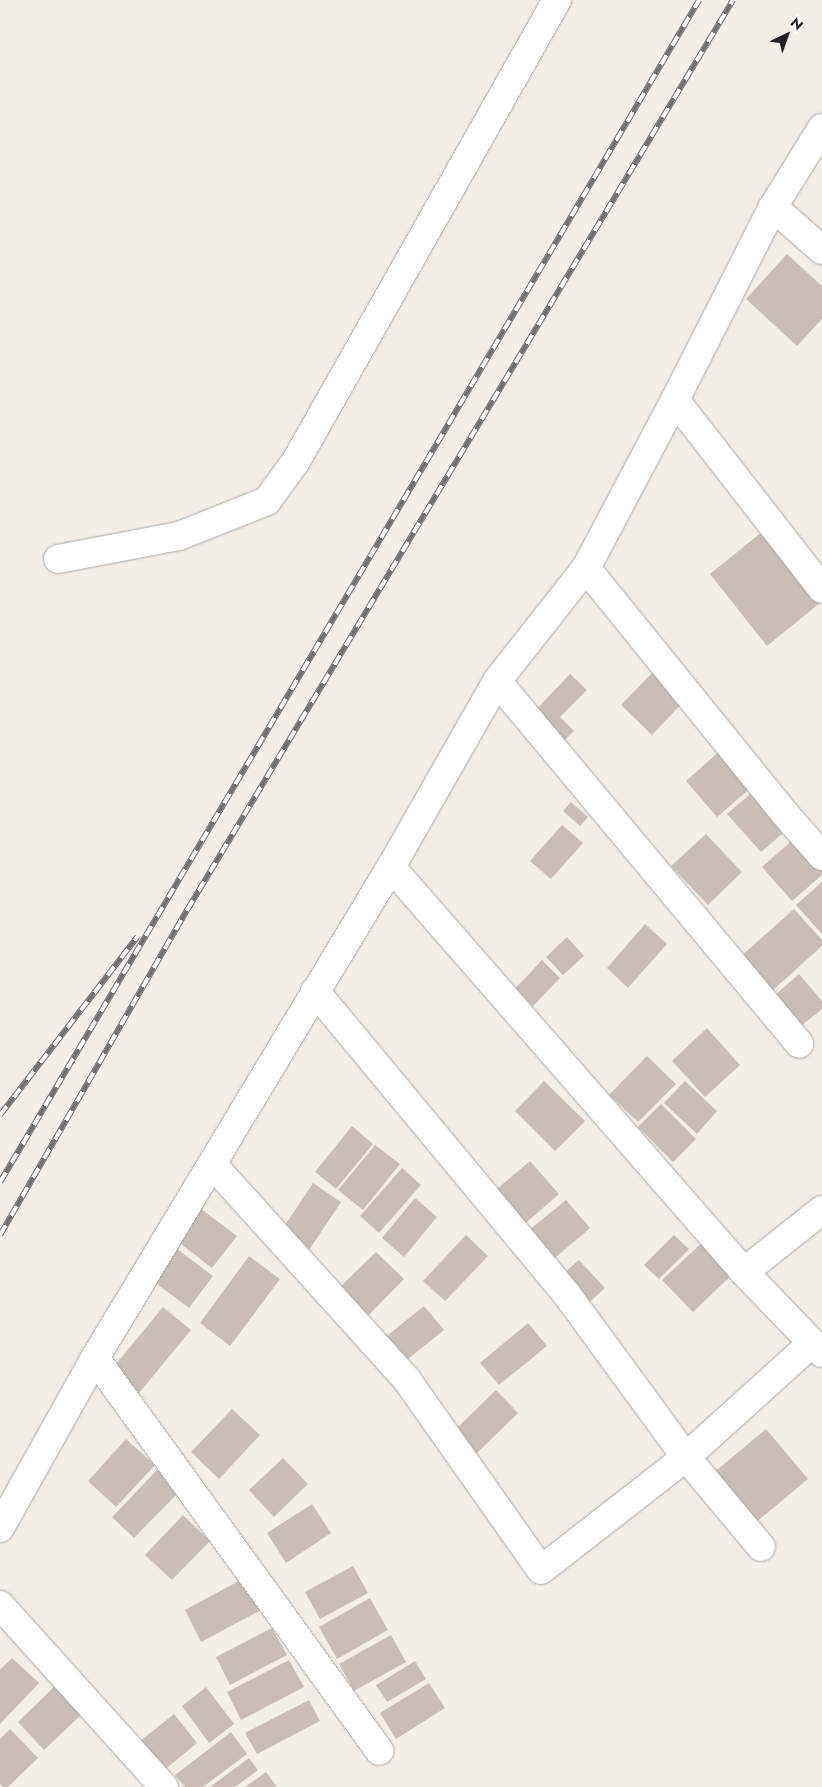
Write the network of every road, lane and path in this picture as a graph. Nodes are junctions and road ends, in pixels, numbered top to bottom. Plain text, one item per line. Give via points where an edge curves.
1 (557, 0) edge
2 (822, 128) edge
3 (773, 208) junction
4 (822, 250) edge
5 (675, 400) junction
6 (58, 559) dead end
7 (586, 568) junction
8 (822, 589) edge
9 (497, 681) junction
10 (822, 856) edge
11 (391, 867) junction
12 (315, 990) junction
13 (798, 1044) dead end
14 (214, 1165) junction
15 (822, 1210) edge
16 (744, 1272) junction
17 (817, 1348) edge
18 (95, 1358) junction
19 (686, 1457) junction
20 (0, 1528) edge
21 (761, 1547) dead end
22 (0, 1605) edge
23 (380, 1751) dead end
24 (164, 1787) edge

1 - 6 street via 296,461 267,501 179,536
2 - 3 street
3 - 4 street
3 - 5 street
5 - 7 street
5 - 8 street
7 - 9 street
7 - 10 street
9 - 11 street
9 - 13 street
11 - 12 street
11 - 16 street
12 - 14 street
12 - 19 street via 568,1296
14 - 18 street
14 - 19 street via 407,1380 541,1570
15 - 16 street
16 - 17 street
17 - 19 street
18 - 20 street
18 - 23 street
19 - 21 street
22 - 24 street

